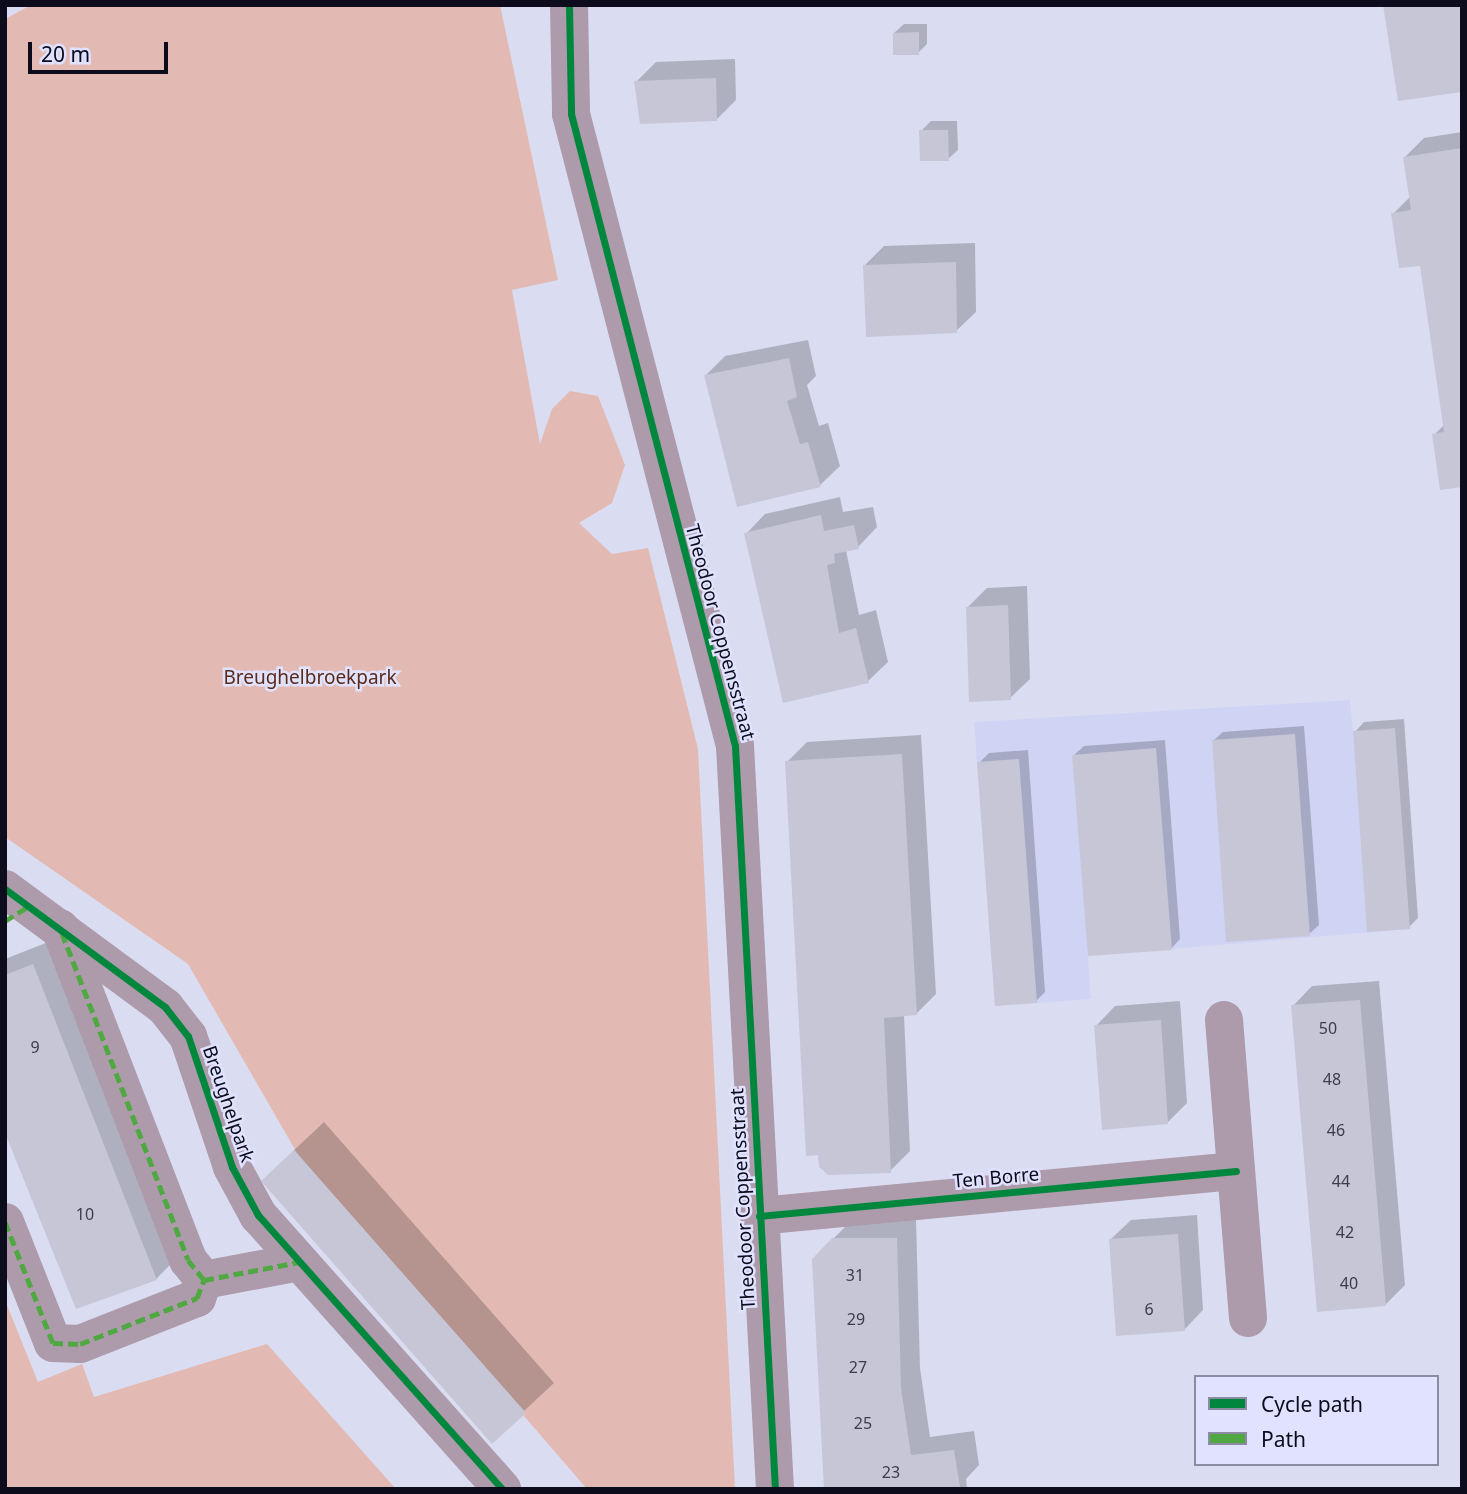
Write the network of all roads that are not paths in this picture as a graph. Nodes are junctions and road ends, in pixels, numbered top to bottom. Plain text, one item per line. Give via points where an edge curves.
1 (569, 5) edge
2 (12, 906) edge
3 (60, 928) junction
4 (1224, 1020) dead end
5 (1236, 1171) junction
6 (759, 1216) junction
7 (5, 1222) edge
8 (299, 1262) junction
9 (204, 1280) junction
10 (1248, 1318) dead end
11 (502, 1489) edge
12 (775, 1489) edge

1 - 6 street, Theodoor Coppensstraat via 571,114 735,746
2 - 3 street, Breughelpark
3 - 8 street, Breughelpark via 165,1007 188,1036 232,1167 258,1215
3 - 9 street via 188,1260
4 - 5 street
5 - 6 street, Ten Borre
5 - 10 street
6 - 12 street, Theodoor Coppensstraat
7 - 9 street via 53,1343 80,1344 197,1298
8 - 9 street
8 - 11 street, Breughelpark

